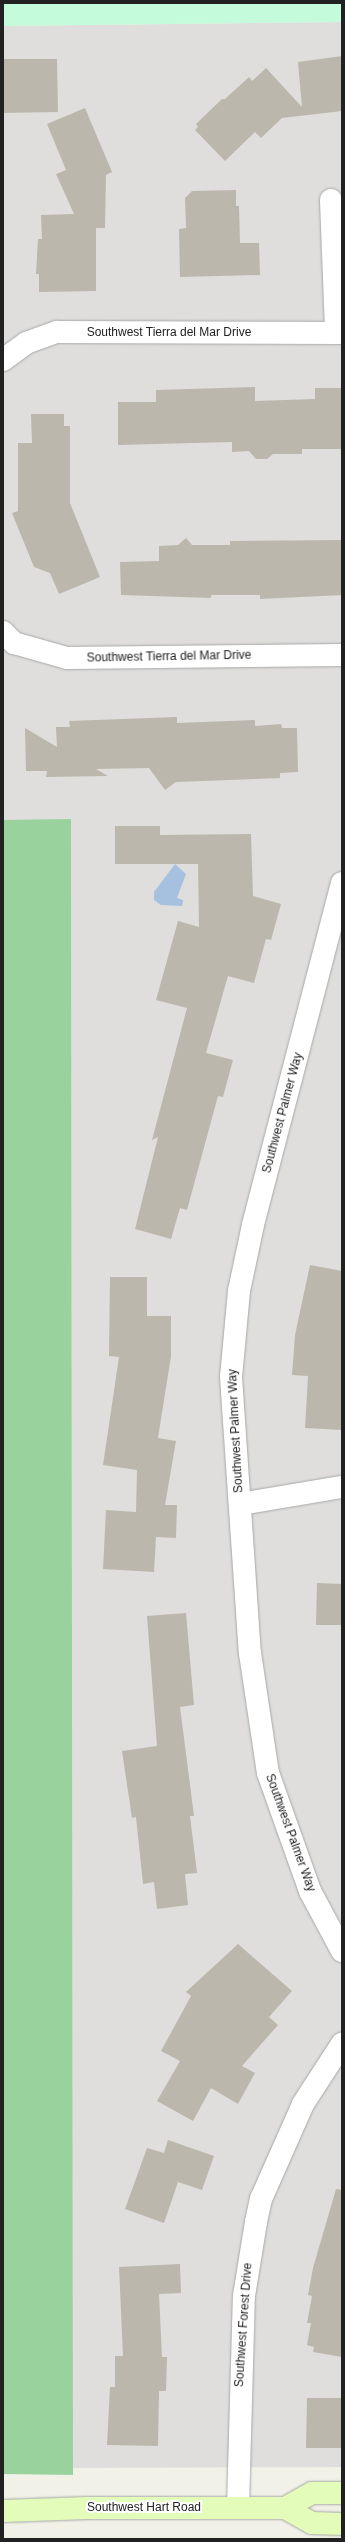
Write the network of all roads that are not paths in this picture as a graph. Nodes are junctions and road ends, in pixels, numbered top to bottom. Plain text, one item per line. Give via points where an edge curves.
1 (331, 200) dead end
2 (339, 333) edge
3 (3, 360) edge
4 (3, 632) edge
5 (342, 655) edge
6 (342, 883) edge
7 (342, 1487) edge
8 (240, 1504) junction
9 (342, 1951) edge
10 (342, 2044) edge
11 (342, 2493) edge
12 (238, 2507) junction
13 (285, 2508) junction
14 (3, 2511) edge
15 (342, 2524) edge

1 - 2 street
2 - 3 street, Southwest Tierra del Mar Drive via 57,332 26,343
4 - 5 street, Southwest Tierra del Mar Drive via 14,643 66,658
6 - 8 street, Southwest Palmer Way via 253,1225 239,1291 231,1377
7 - 8 street
8 - 9 street, Southwest Palmer Way via 250,1653 268,1773 310,1891
10 - 12 street, Southwest Forest Drive via 303,2104 261,2199 244,2296
11 - 13 main road via 312,2493
12 - 13 main road, Southwest Hart Road
12 - 14 main road, Southwest Hart Road
13 - 15 main road, Southwest Hart Road via 312,2524

